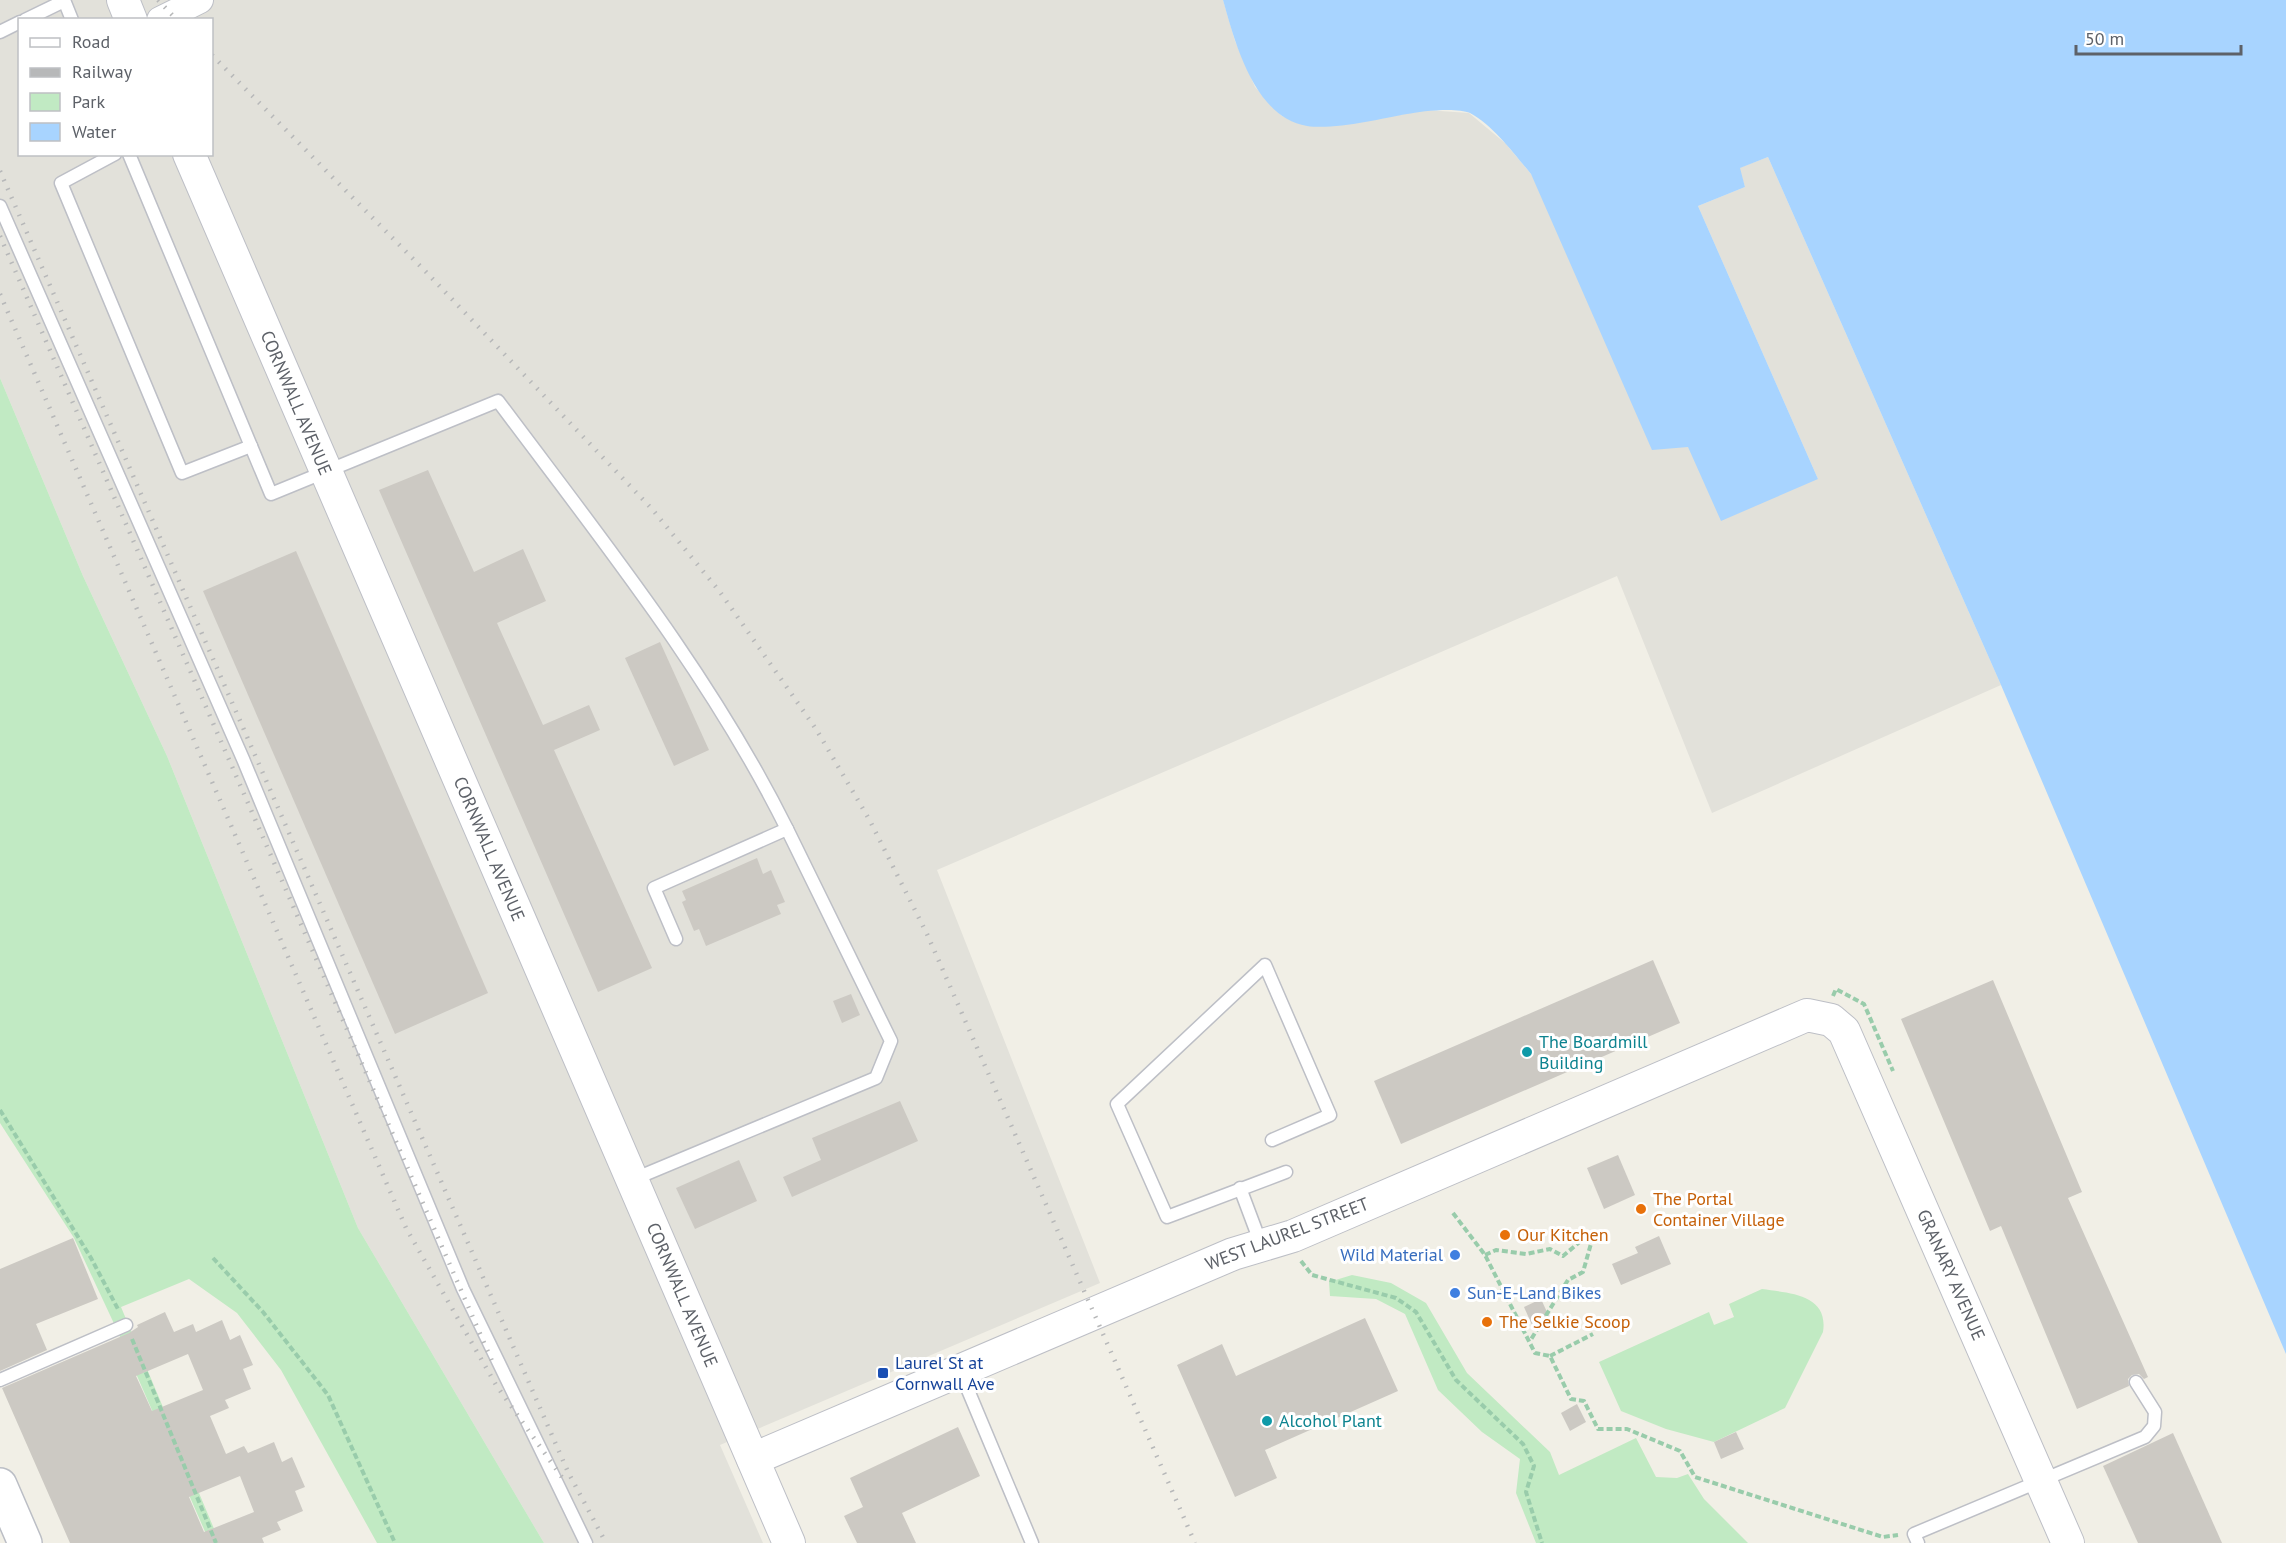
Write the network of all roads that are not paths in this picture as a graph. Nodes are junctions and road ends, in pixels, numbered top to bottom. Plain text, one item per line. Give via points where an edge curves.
1 (64, 0) edge
2 (123, 0) edge
3 (200, 0) edge
4 (29, 18) edge
5 (71, 18) edge
6 (130, 18) edge
7 (164, 18) edge
8 (18, 23) edge
9 (0, 32) edge
10 (111, 156) edge
11 (130, 156) edge
12 (190, 156) edge
13 (0, 206) edge
14 (251, 446) junction
15 (326, 471) junction
16 (787, 829) junction
17 (676, 939) dead end
18 (1822, 1017) joint
19 (1272, 1140) dead end
20 (1286, 1172) dead end
21 (632, 1180) junction
22 (1240, 1188) junction
23 (1262, 1245) junction
24 (126, 1325) road end
25 (959, 1370) junction
26 (0, 1380) edge
27 (2136, 1382) dead end
28 (753, 1459) junction
29 (2041, 1481) junction
30 (0, 1485) edge
31 (1916, 1538) edge
32 (25, 1543) edge
33 (586, 1543) edge
34 (789, 1543) edge
35 (1032, 1543) edge
36 (2068, 1543) edge

1 - 4 lane
1 - 5 lane
2 - 6 street
3 - 7 street
8 - 9 lane
10 - 14 lane via 62,183 182,473
11 - 14 lane
12 - 15 street, CORNWALL AVENUE
13 - 33 lane via 243,759 463,1289
14 - 15 lane via 271,494
15 - 16 lane via 498,400 692,663
15 - 21 street, CORNWALL AVENUE
16 - 17 lane via 654,888
16 - 21 lane via 891,1041 876,1078
18 - 23 street, WEST LAUREL STREET via 1807,1015 1293,1236
18 - 29 street, GRANARY AVENUE via 1844,1031
19 - 22 lane via 1330,1115 1265,965 1117,1104 1167,1217
20 - 22 lane
21 - 28 street, CORNWALL AVENUE
22 - 23 lane
23 - 25 street, WEST LAUREL STREET
24 - 26 lane
25 - 28 street, WEST LAUREL STREET
25 - 35 lane
27 - 29 lane via 2155,1412 2151,1432
28 - 34 street, CORNWALL AVENUE
29 - 31 lane
29 - 36 street, GRANARY AVENUE
30 - 32 main road

